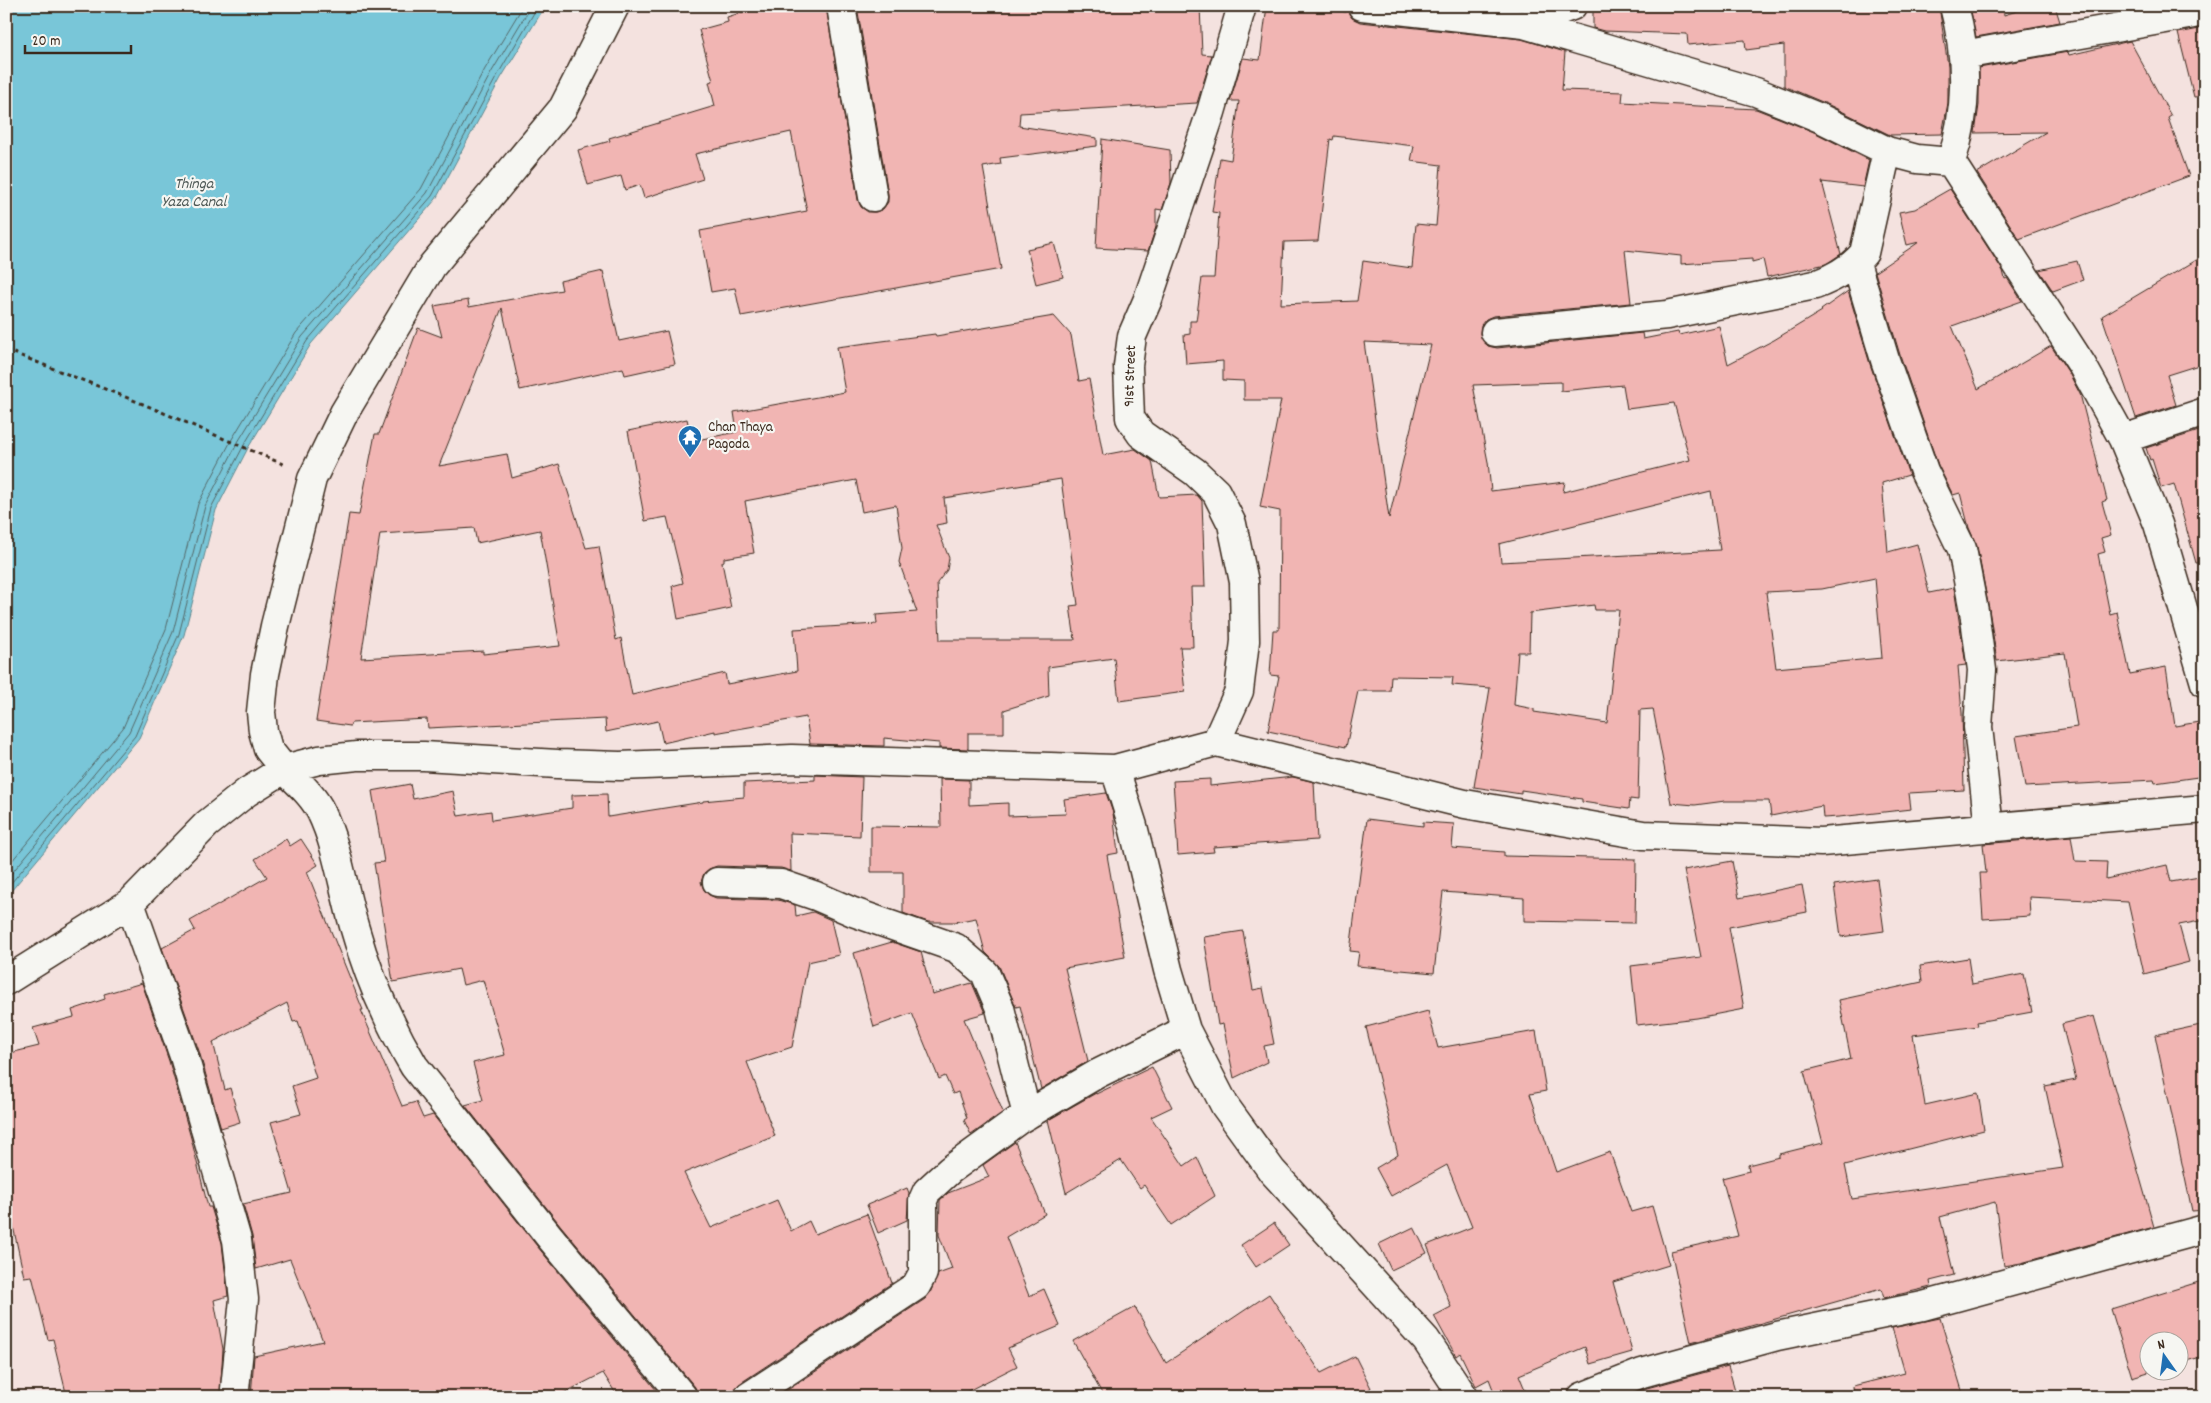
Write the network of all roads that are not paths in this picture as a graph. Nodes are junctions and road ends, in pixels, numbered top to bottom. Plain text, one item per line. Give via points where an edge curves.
1 (615, 6) edge
2 (841, 6) edge
3 (1242, 6) edge
4 (1362, 6) edge
5 (1572, 6) edge
6 (1954, 6) edge
7 (2205, 12) edge
8 (1494, 14) edge
9 (1524, 24) junction
10 (1963, 55) junction
11 (1888, 151) junction
12 (1951, 162) junction
13 (874, 197) dead end
14 (1856, 263) junction
15 (1495, 332) dead end
16 (2205, 412) edge
17 (2123, 440) junction
18 (2205, 683) edge
19 (1216, 742) junction
20 (284, 769) junction
21 (1115, 769) junction
22 (2205, 810) edge
23 (1989, 828) junction
24 (716, 882) dead end
25 (130, 903) junction
26 (6, 981) edge
27 (1186, 1030) junction
28 (1027, 1115) junction
29 (2205, 1229) edge
30 (236, 1397) edge
31 (683, 1397) edge
32 (748, 1397) edge
33 (1464, 1397) edge
34 (1582, 1397) edge

1 - 20 street via 563,108 432,266 349,405 312,478 275,626 261,712 268,749
2 - 13 street
3 - 19 street, 91st Street via 1211,112 1148,299 1132,336 1128,366 1130,418 1141,434 1195,472 1216,492 1232,524 1244,582 1245,642 1239,691
4 - 8 street
5 - 9 street
6 - 10 street
7 - 10 street
8 - 9 street
9 - 11 street via 1756,92
10 - 12 street via 1962,117
11 - 12 street via 1916,159
11 - 14 street via 1864,253
12 - 17 street via 2082,366
14 - 15 street via 1815,285 1667,315
14 - 23 street via 1924,472 1962,549 1982,670 1978,727
16 - 17 street
17 - 18 street via 2158,524
19 - 21 street
19 - 23 street via 1466,804 1643,835 1821,842
20 - 21 street via 319,760 357,756 612,766 792,759
20 - 25 street via 247,792 207,824
20 - 31 street via 321,811 374,986 396,1036 414,1066
21 - 27 street
22 - 23 street
24 - 28 street via 781,884 956,948 985,973 1000,1008
25 - 26 street
25 - 30 street via 184,1056 238,1240 244,1299 234,1389
27 - 28 street via 1097,1074
27 - 33 street via 1224,1106 1272,1171 1426,1340
28 - 32 street via 950,1170 927,1191 923,1200 923,1273 916,1286
29 - 34 street via 1923,1306 1777,1336 1642,1374

